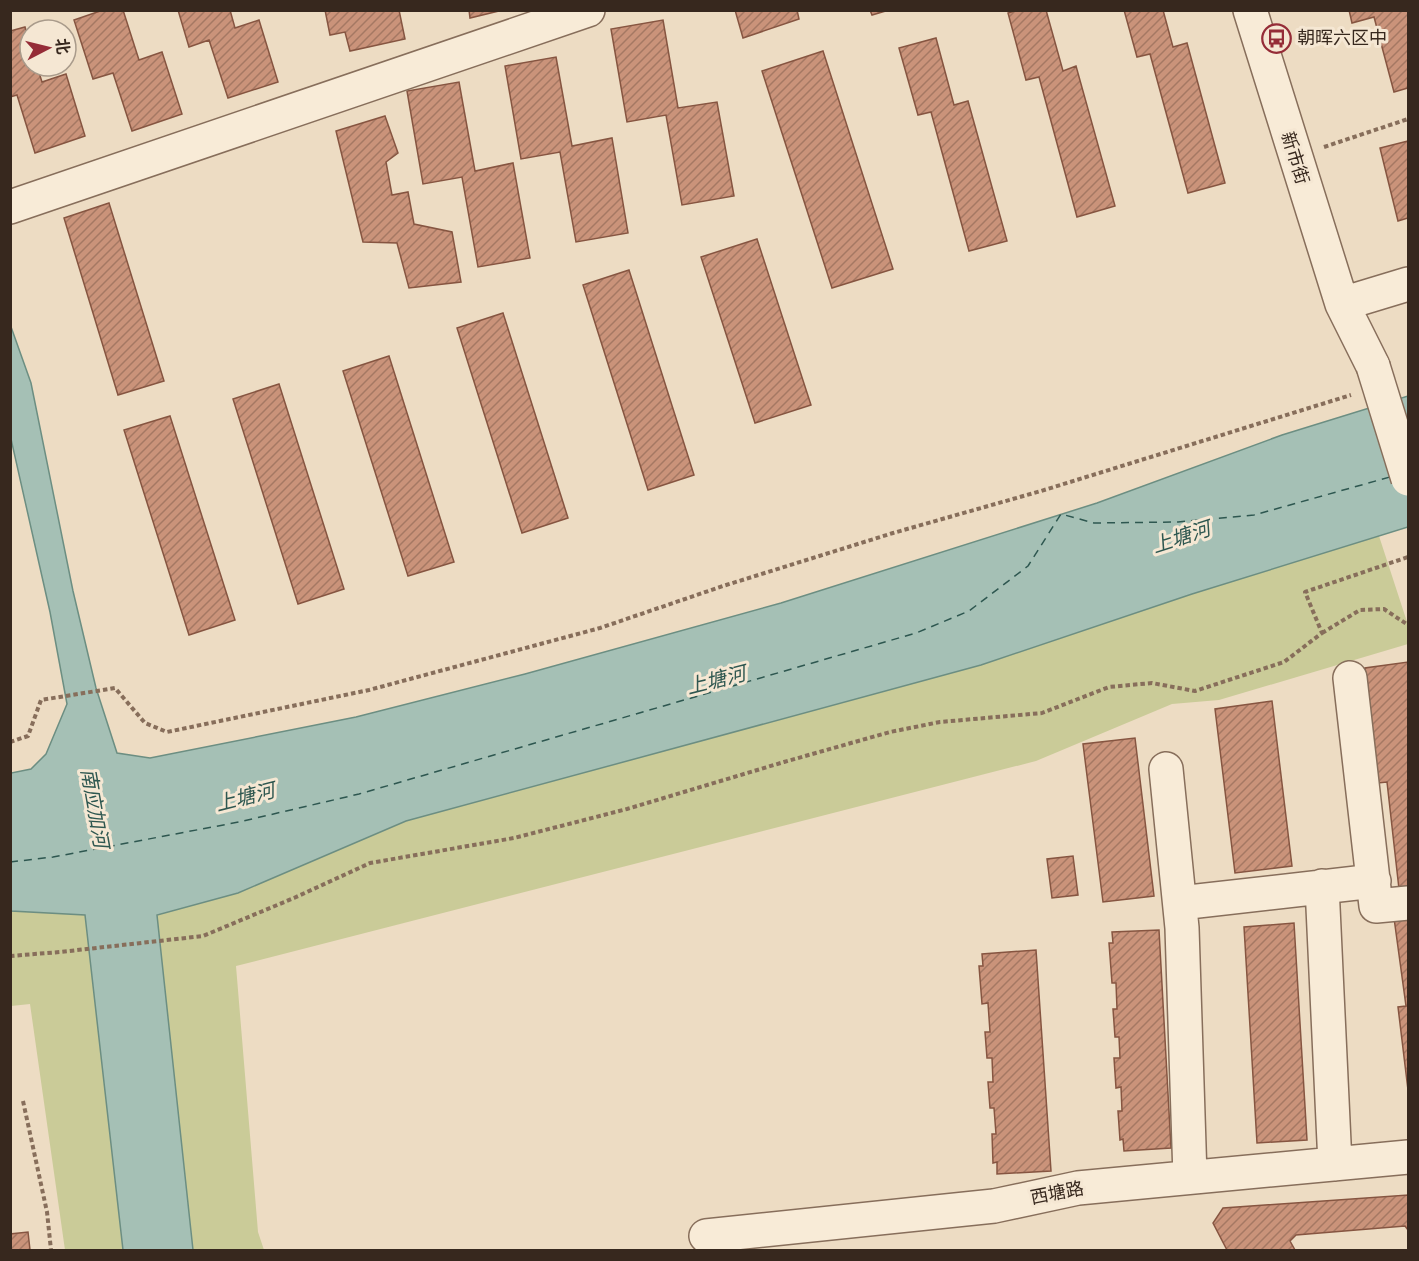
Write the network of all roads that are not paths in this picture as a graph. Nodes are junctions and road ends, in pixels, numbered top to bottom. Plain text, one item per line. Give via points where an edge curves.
1 (588, 10) edge
2 (1250, 10) edge
3 (12, 207) edge
4 (1408, 284) edge
5 (1342, 304) junction
6 (1408, 479) edge
7 (1350, 678) dead end
8 (1166, 769) dead end
9 (1374, 881) junction
10 (1322, 886) junction
11 (1180, 903) junction
12 (1408, 903) edge
13 (1408, 1157) edge
14 (1335, 1164) junction
15 (1190, 1178) junction
16 (706, 1236) dead end

1 - 3 street
2 - 5 street, 新市街
4 - 5 street
5 - 6 street, 新市街, bridge via 1373,366
7 - 9 street
8 - 11 street
9 - 10 street
9 - 12 street via 1376,906
10 - 11 street
10 - 14 street
11 - 15 street
13 - 14 street, 西塘路
14 - 15 street, 西塘路
15 - 16 street, 西塘路 via 1078,1188 994,1206

